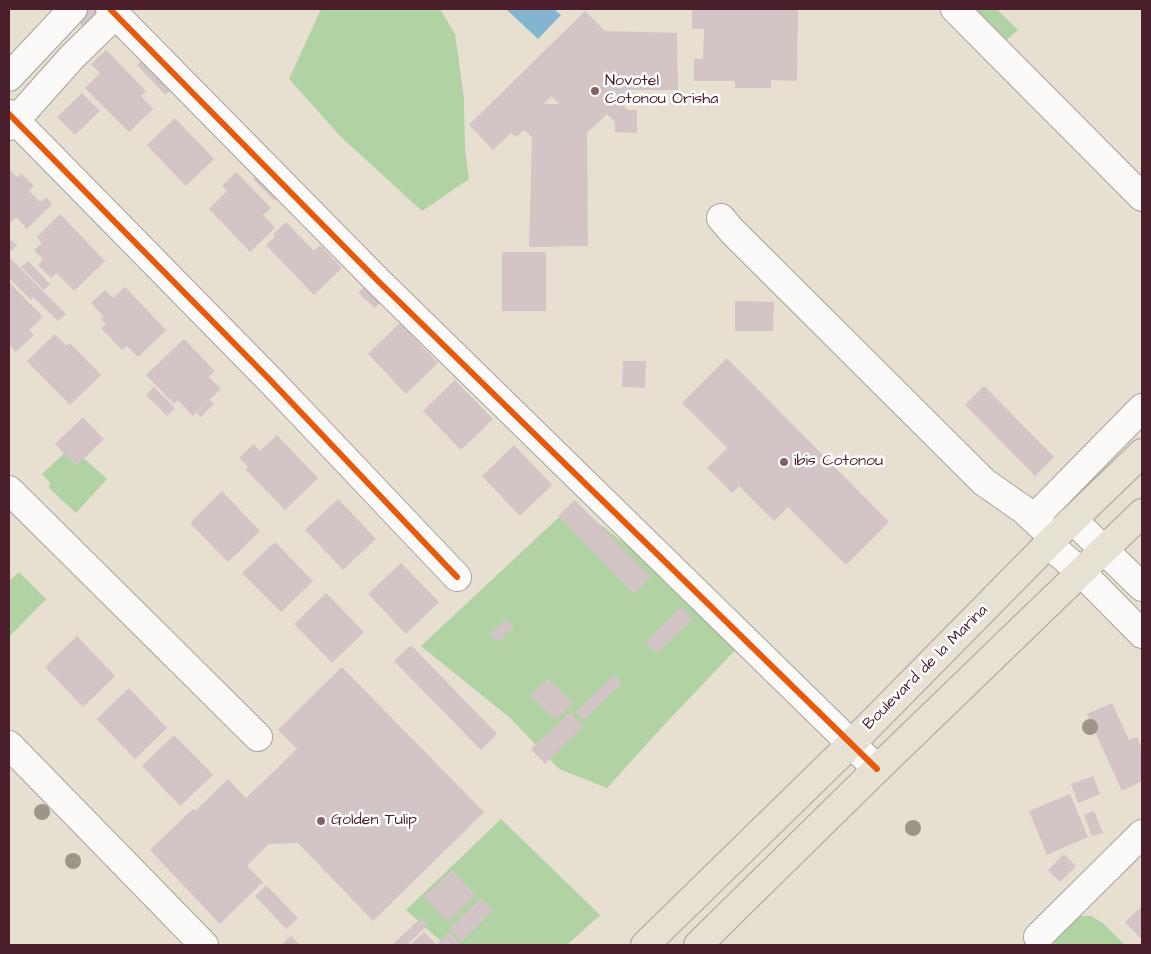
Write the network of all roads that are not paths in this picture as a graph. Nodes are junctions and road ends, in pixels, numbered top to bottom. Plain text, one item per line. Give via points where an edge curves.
1 (73, 9) edge
2 (955, 9) edge
3 (113, 11) edge
4 (9, 77) edge
5 (11, 120) edge
6 (1142, 197) edge
7 (721, 218) dead end
8 (1142, 408) edge
9 (1142, 452) edge
10 (9, 490) edge
11 (1142, 513) edge
12 (1034, 518) junction
13 (1058, 534) junction
14 (1104, 550) junction
15 (1081, 572) junction
16 (457, 577) dead end
17 (1142, 587) edge
18 (1142, 634) edge
19 (258, 737) dead end
20 (852, 743) junction
21 (9, 746) edge
22 (878, 768) junction
23 (1142, 834) edge
24 (1038, 936) dead end
25 (204, 945) edge
26 (645, 945) edge
27 (698, 945) edge

1 - 4 street
2 - 6 street
3 - 5 street
3 - 20 street via 378,281
5 - 16 street via 273,383
7 - 12 street via 984,482
8 - 12 street
9 - 13 main road, Boulevard de la Marina
10 - 19 street
11 - 14 main road
12 - 13 street
13 - 14 street
13 - 15 street
13 - 20 main road, Boulevard de la Marina
14 - 15 main road
14 - 17 street
15 - 18 street
15 - 22 main road
20 - 22 street
20 - 26 main road, Boulevard de la Marina
21 - 25 street
22 - 27 main road
23 - 24 street

